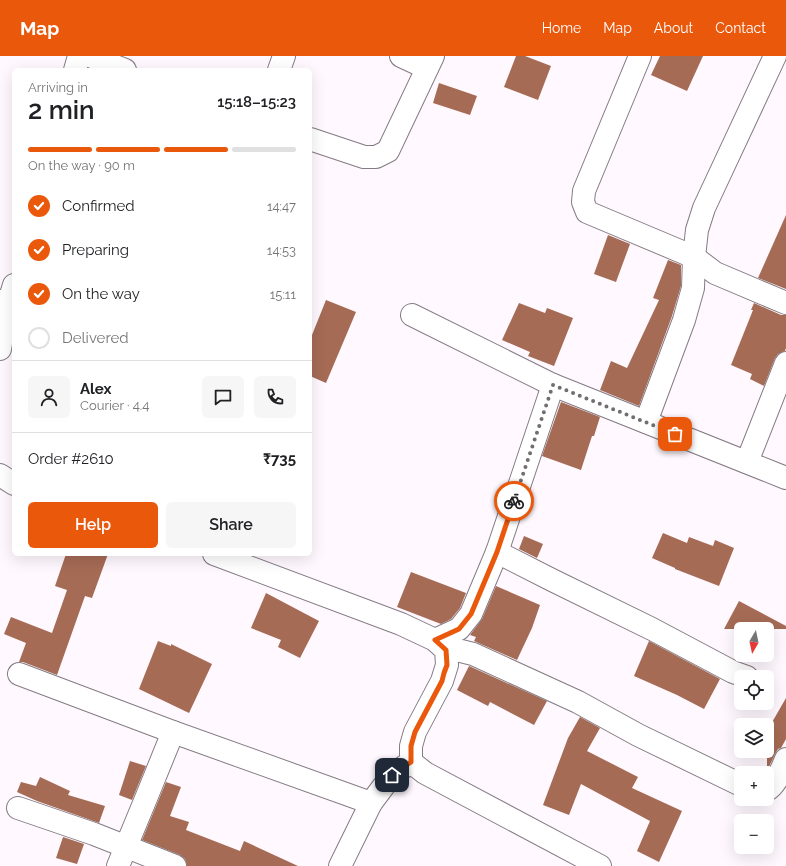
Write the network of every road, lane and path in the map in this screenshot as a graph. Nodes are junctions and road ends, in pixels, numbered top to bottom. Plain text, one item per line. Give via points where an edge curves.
1 (79, 56) edge
2 (90, 56) edge
3 (284, 56) edge
4 (401, 56) edge
5 (640, 56) edge
6 (775, 56) edge
7 (430, 62) edge
8 (76, 68) edge
9 (121, 68) edge
10 (280, 68) edge
11 (312, 140) edge
12 (694, 257) junction
13 (12, 288) edge
14 (786, 303) edge
15 (3, 304) edge
16 (412, 315) dead end
17 (0, 349) edge
18 (786, 363) edge
19 (553, 385) junction
20 (646, 422) junction
21 (747, 462) junction
22 (0, 475) edge
23 (786, 478) edge
24 (12, 483) edge
25 (497, 552) junction
26 (219, 556) edge
27 (440, 645) junction
28 (734, 672) edge
29 (19, 674) dead end
30 (172, 732) junction
31 (786, 759) edge
32 (411, 762) junction
33 (734, 782) edge
34 (774, 784) edge
35 (371, 803) junction
36 (18, 808) dead end
37 (122, 856) edge
38 (175, 866) edge
39 (340, 866) edge
40 (600, 866) edge

1 - 8 street
2 - 9 street
3 - 10 street
4 - 7 street
5 - 12 street via 584,191 583,202 587,212
6 - 12 street via 704,208 697,230
7 - 11 street via 388,151 376,157 364,157
12 - 14 street via 715,273
12 - 20 street via 693,288 686,314
13 - 15 street
15 - 17 street
16 - 19 street
18 - 21 street
19 - 20 street
19 - 25 street
20 - 21 street
21 - 23 street
22 - 24 street
25 - 27 street via 471,614 459,629
25 - 28 street via 652,628
26 - 27 street via 401,624
27 - 32 street via 447,665 442,681 415,732 411,746
27 - 33 street via 473,654 578,702 638,735
29 - 30 street
30 - 35 street
30 - 37 street
31 - 34 street
32 - 35 street via 392,775
32 - 40 street via 425,773
35 - 39 street
36 - 37 street via 94,834
37 - 38 street

